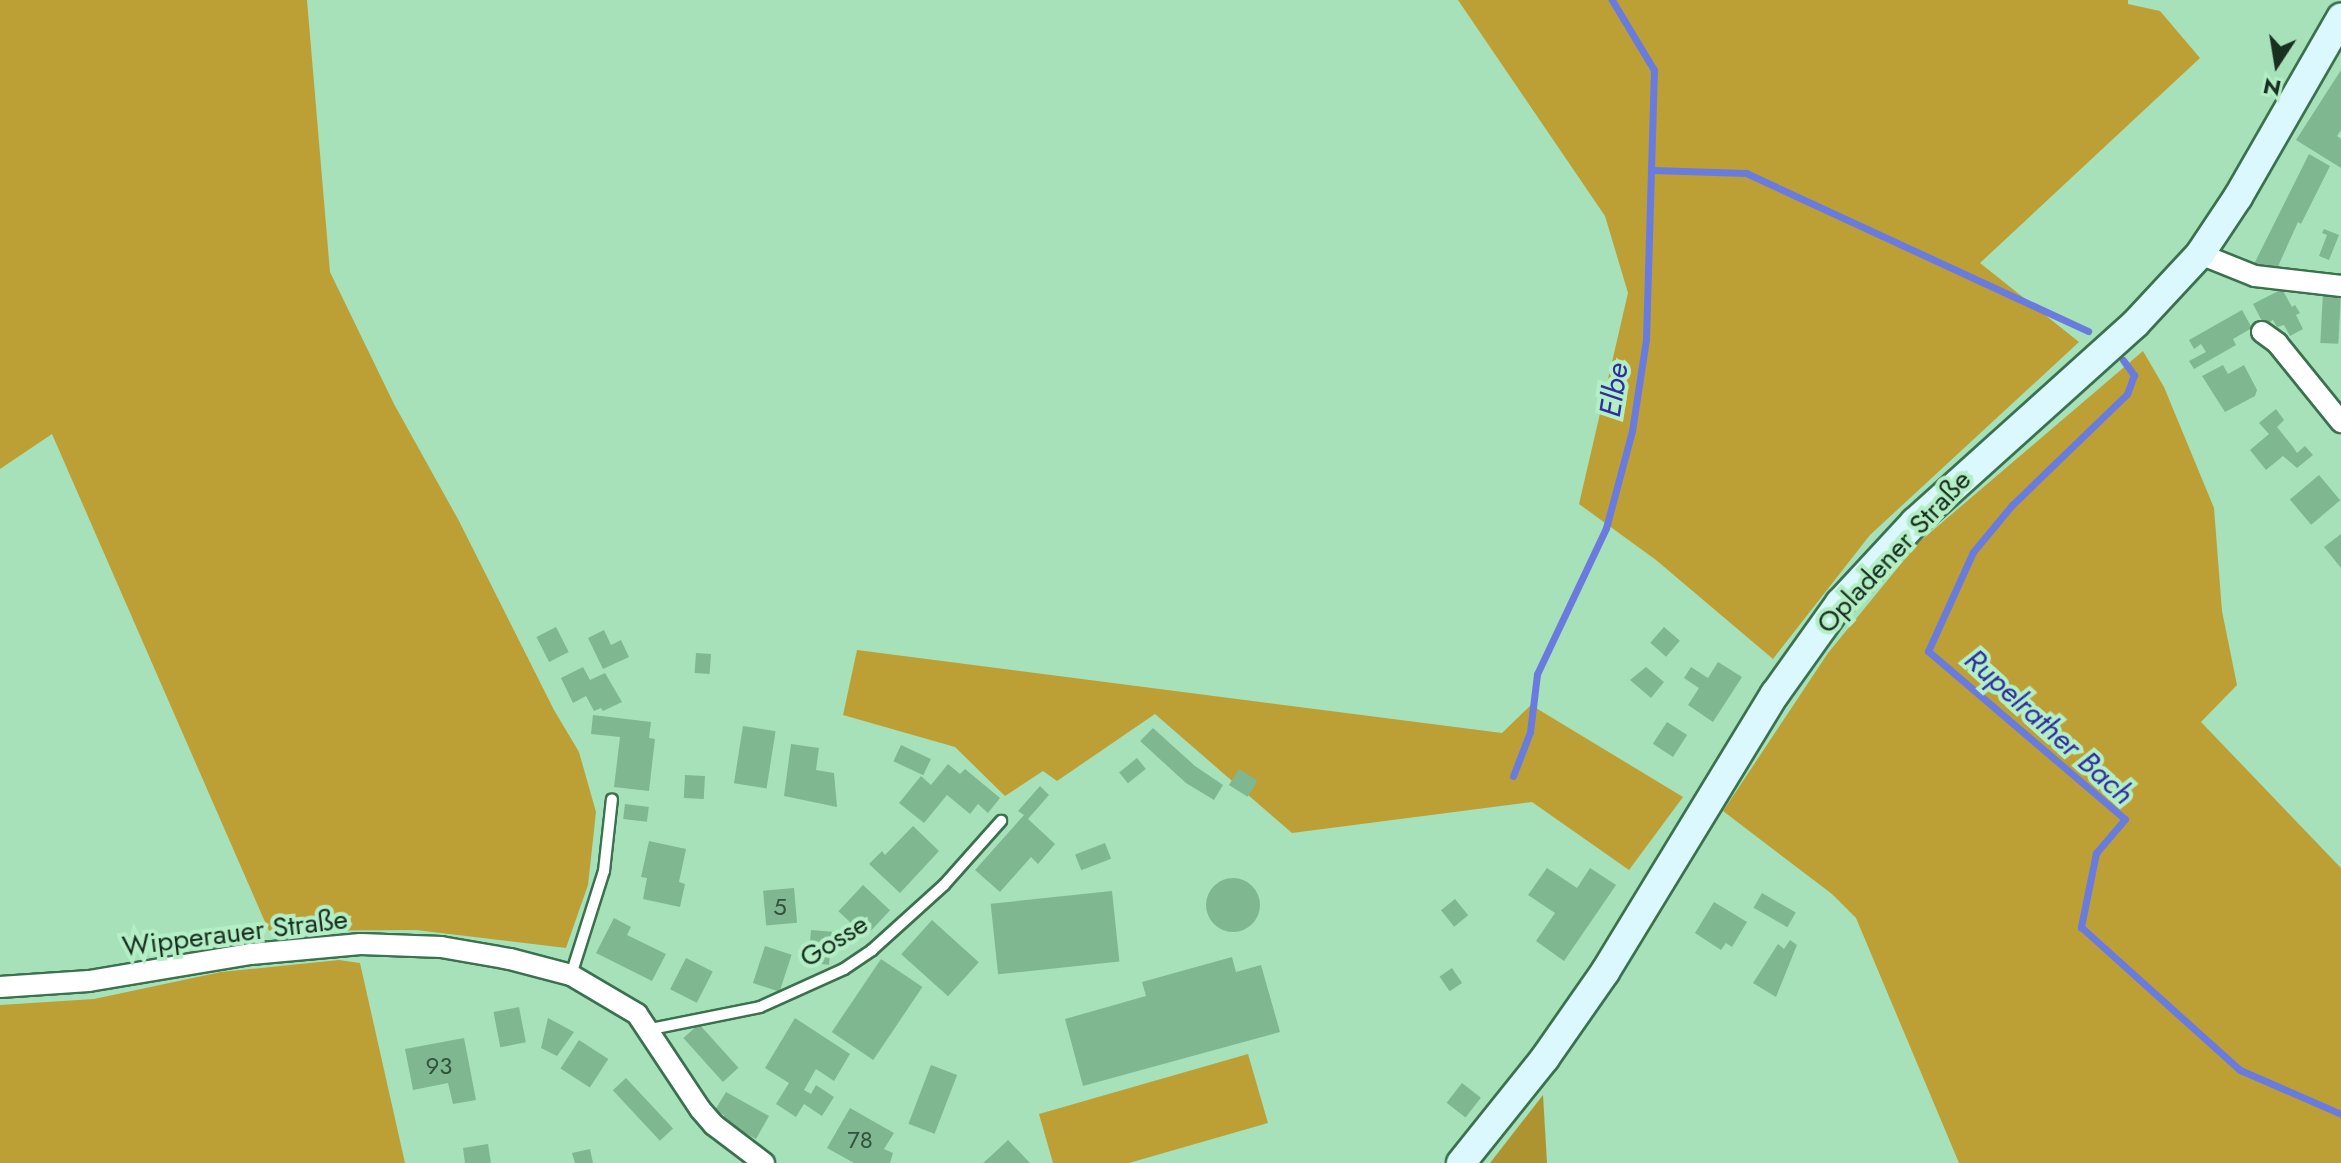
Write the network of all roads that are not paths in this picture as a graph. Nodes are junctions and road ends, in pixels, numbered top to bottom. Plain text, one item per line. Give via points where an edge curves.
1 (2341, 18) edge
2 (2200, 254) junction
3 (2341, 286) edge
4 (2262, 332) dead end
5 (2341, 422) edge
6 (612, 799) dead end
7 (1001, 821) dead end
8 (571, 975) junction
9 (0, 987) edge
10 (651, 1029) junction
11 (764, 1163) edge
12 (1461, 1163) edge

1 - 2 main road, Opladener Straße
2 - 3 street via 2255,276
2 - 12 main road, Opladener Straße via 2135,324 1915,522 1840,603 1775,694 1605,972
4 - 5 street via 2277,343
6 - 8 lane via 602,882
7 - 10 lane, Gosse via 944,885 844,969 760,1007
8 - 9 street, Wipperauer Straße via 470,951 361,944 251,954 89,981
8 - 10 street, Wipperauer Straße via 630,1008
10 - 11 street, Wipperauer Straße via 700,1109

